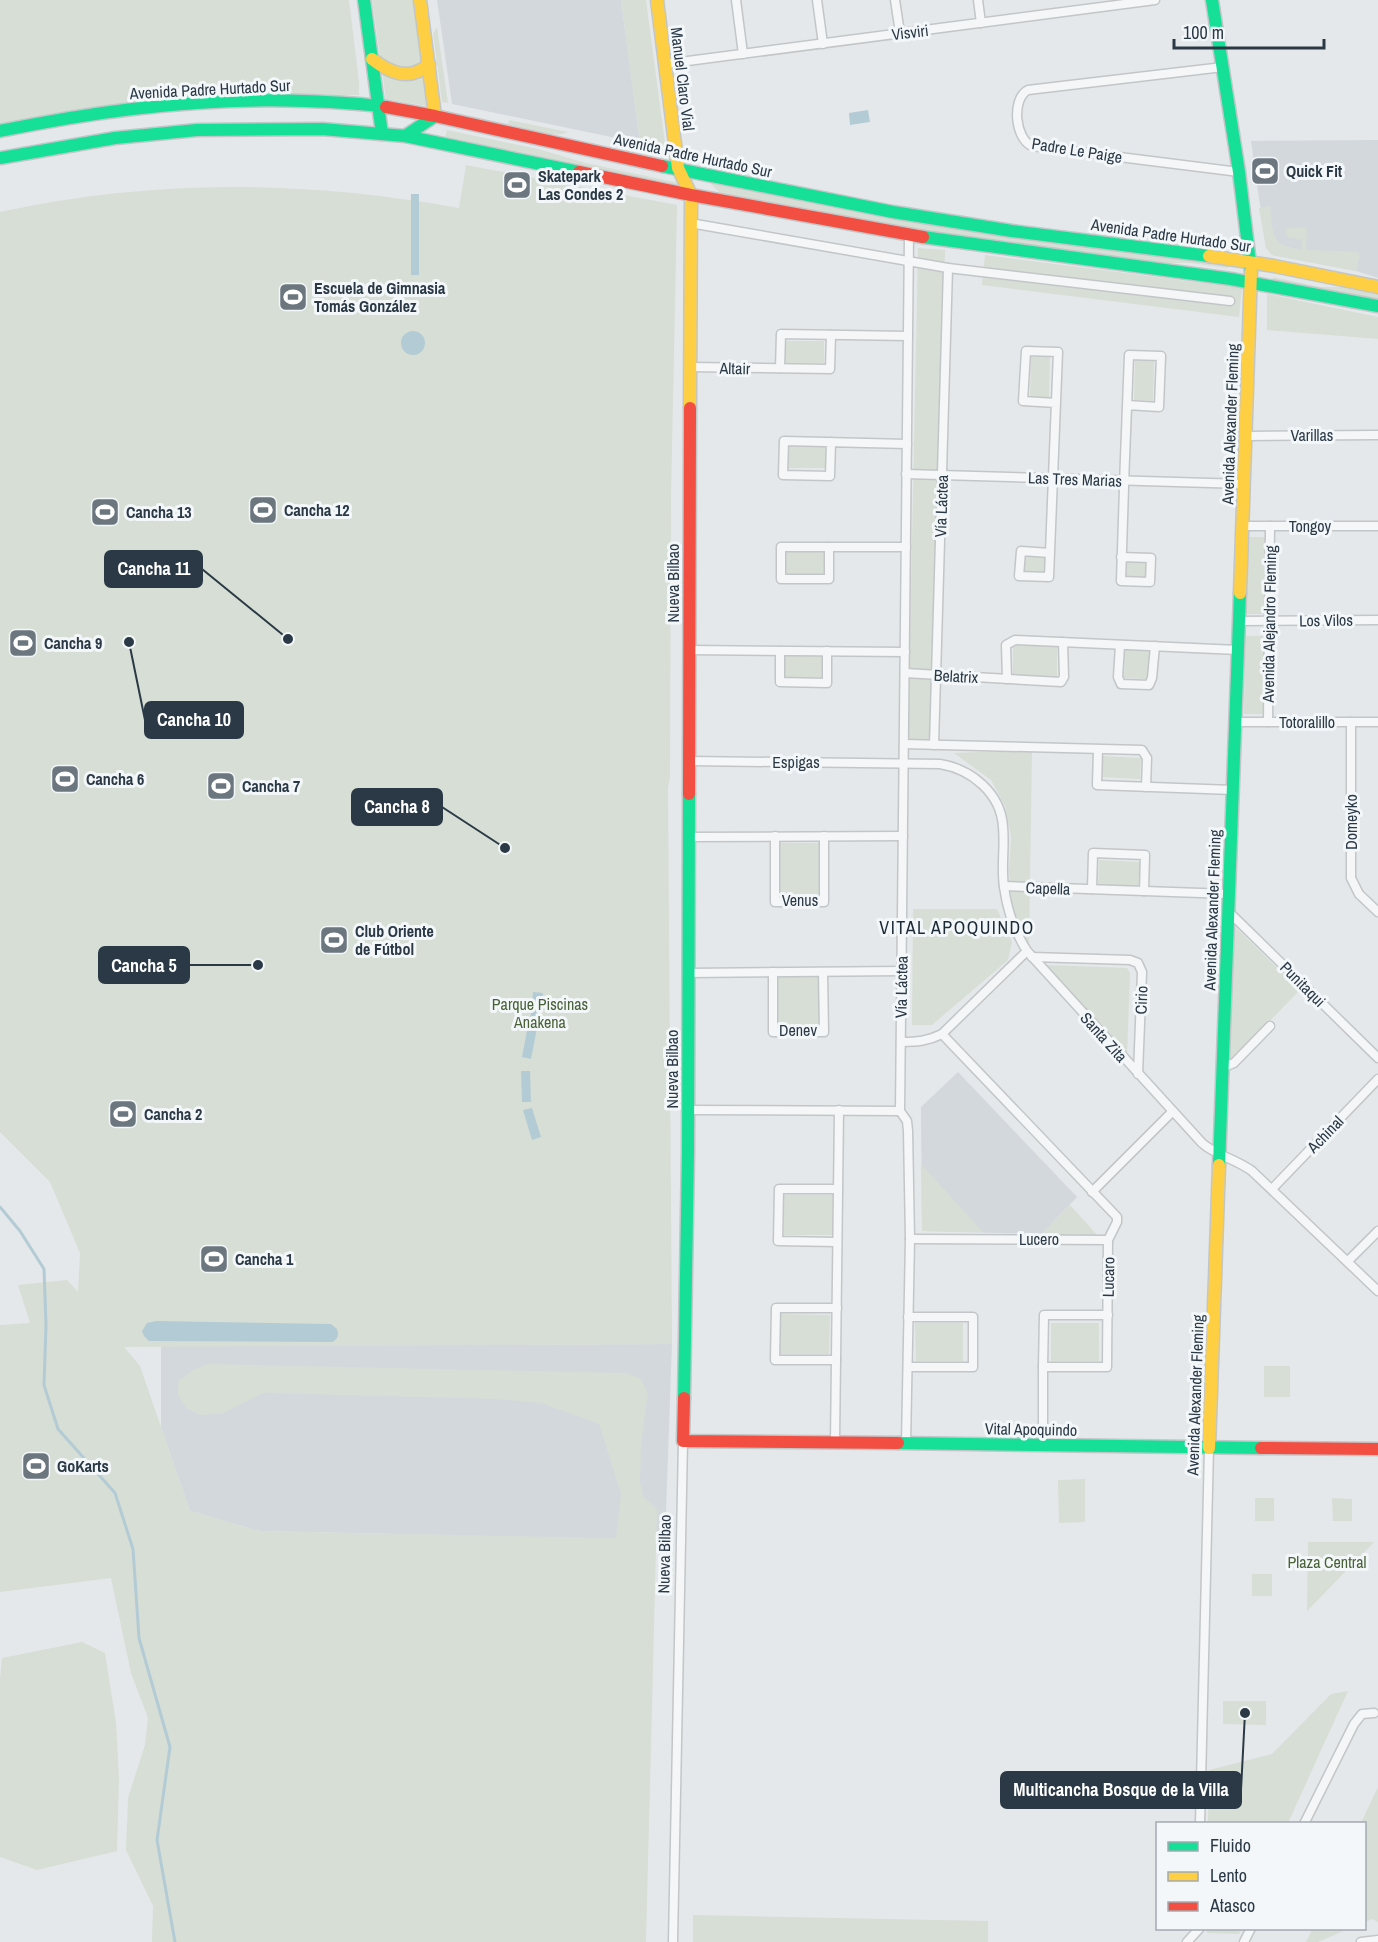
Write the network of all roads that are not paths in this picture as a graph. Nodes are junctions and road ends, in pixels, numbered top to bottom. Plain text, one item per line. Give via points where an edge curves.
1 (364, 0) edge
2 (420, 0) edge
3 (657, 0) edge
4 (736, 0) edge
5 (817, 0) edge
6 (895, 0) edge
7 (978, 0) edge
8 (1155, 0) edge
9 (1212, 0) edge
10 (1127, 2) edge
11 (981, 23) junction
12 (900, 33) junction
13 (823, 44) junction
14 (743, 54) junction
15 (372, 59) junction
16 (429, 64) junction
17 (665, 64) junction
18 (1223, 67) junction
19 (378, 106) junction
20 (435, 116) junction
21 (0, 131) edge
22 (382, 134) junction
23 (405, 136) junction
24 (0, 158) edge
25 (678, 168) junction
26 (1239, 172) junction
27 (691, 195) junction
28 (690, 223) junction
29 (909, 235) junction
30 (909, 262) junction
31 (1251, 262) junction
32 (948, 268) junction
33 (1251, 282) junction
34 (1378, 287) edge
35 (1230, 301) dead end
36 (1378, 306) edge
37 (831, 335) junction
38 (908, 336) junction
39 (690, 367) junction
40 (780, 368) junction
41 (1056, 403) junction
42 (1127, 405) junction
43 (1378, 435) edge
44 (1246, 436) junction
45 (831, 442) junction
46 (907, 444) junction
47 (906, 474) junction
48 (942, 475) junction
49 (1053, 478) junction
50 (1124, 480) junction
51 (1244, 484) junction
52 (1242, 526) junction
53 (1270, 526) junction
54 (1378, 526) edge
55 (829, 547) junction
56 (906, 547) junction
57 (1050, 553) junction
58 (1121, 557) junction
59 (1378, 620) edge
60 (1239, 621) junction
61 (1269, 621) junction
62 (1064, 642) junction
63 (1120, 645) junction
64 (1155, 646) junction
65 (690, 650) junction
66 (1238, 650) junction
67 (780, 651) junction
68 (827, 651) junction
69 (905, 652) junction
70 (904, 673) junction
71 (936, 675) junction
72 (1007, 679) junction
73 (1235, 722) junction
74 (1268, 722) junction
75 (1351, 722) junction
76 (1378, 722) edge
77 (904, 744) junction
78 (934, 745) junction
79 (1098, 750) junction
80 (689, 761) junction
81 (904, 762) junction
82 (1146, 787) junction
83 (1233, 790) junction
84 (775, 836) junction
85 (824, 836) junction
86 (903, 836) junction
87 (689, 837) junction
88 (1004, 886) junction
89 (1092, 889) junction
90 (1144, 891) junction
91 (1229, 894) junction
92 (1228, 911) junction
93 (1378, 912) edge
94 (1029, 954) junction
95 (902, 971) junction
96 (773, 972) junction
97 (823, 972) junction
98 (688, 973) junction
99 (1270, 1026) dead end
100 (942, 1034) junction
101 (901, 1042) junction
102 (1378, 1058) edge
103 (1222, 1068) junction
104 (1138, 1074) junction
105 (1378, 1079) edge
106 (688, 1110) junction
107 (839, 1110) junction
108 (900, 1111) junction
109 (1172, 1112) junction
110 (1220, 1154) junction
111 (838, 1189) junction
112 (1272, 1189) junction
113 (1092, 1192) junction
114 (1378, 1231) edge
115 (910, 1239) junction
116 (1108, 1240) junction
117 (837, 1242) junction
118 (1348, 1261) junction
119 (1378, 1291) edge
120 (837, 1308) junction
121 (1108, 1315) junction
122 (908, 1317) junction
123 (836, 1360) junction
124 (908, 1367) junction
125 (1043, 1367) junction
126 (683, 1440) junction
127 (835, 1443) junction
128 (906, 1444) junction
129 (1043, 1445) junction
130 (1209, 1448) junction
131 (1378, 1449) edge
132 (1374, 1713) dead end
133 (1200, 1822) edge
134 (1305, 1822) edge
135 (1199, 1930) edge
136 (1378, 1940) edge
137 (674, 1942) edge
138 (1187, 1942) edge
139 (1361, 1942) edge

1 - 15 main road
2 - 16 main road
3 - 17 main road, Manuel Claro Vial
4 - 14 street
5 - 13 street
6 - 12 street
7 - 11 street
8 - 10 street, Visviri
9 - 18 main road, Avenida Alexander Fleming
10 - 11 street, Visviri
11 - 12 street, Visviri
12 - 13 street, Visviri
13 - 14 street, Visviri
14 - 17 street, Visviri
15 - 16 main road via 402,75 420,71
15 - 19 main road
16 - 20 main road
17 - 25 main road, Manuel Claro Vial
18 - 26 main road, Avenida Alexander Fleming
18 - 26 street, Padre Le Paige via 1028,90 1018,103 1020,132 1023,141 1032,146
19 - 20 main road, Avenida Padre Hurtado Sur
19 - 21 main road, Avenida Padre Hurtado Sur via 292,102 189,104 107,112
19 - 22 main road
20 - 23 main road
20 - 25 main road, Avenida Padre Hurtado Sur
22 - 23 main road
22 - 24 main road via 280,128 197,130 115,138
23 - 27 main road
25 - 27 main road, Manuel Claro Vial
25 - 31 main road, Avenida Padre Hurtado Sur via 883,211
26 - 31 main road, Avenida Alexander Fleming
27 - 28 main road, Nueva Bilbao
27 - 29 main road
28 - 30 street
28 - 39 main road, Nueva Bilbao
29 - 30 street, Vía Láctea
29 - 33 main road
30 - 32 street
30 - 38 street, Vía Láctea
31 - 33 main road, Avenida Alexander Fleming
31 - 34 main road, Avenida Padre Hurtado Sur
32 - 35 street
32 - 48 street, Vía Láctea
33 - 36 main road
33 - 44 main road, Avenida Alexander Fleming
37 - 38 street
37 - 40 street via 781,334
37 - 40 street, Altair via 830,369
38 - 46 street, Vía Láctea
39 - 40 street, Altair
39 - 65 main road, Nueva Bilbao
41 - 41 street via 1023,401 1026,351 1058,352
41 - 49 street
42 - 42 street via 1159,407 1161,356 1129,355
42 - 50 street
43 - 44 street, Varillas
44 - 51 main road, Avenida Alexander Fleming
45 - 45 street via 830,476 783,475 784,441
45 - 46 street
46 - 47 street, Vía Láctea
47 - 48 street, Las Tres Marias
47 - 56 street, Vía Láctea
48 - 49 street, Las Tres Marias
48 - 71 street, Vía Láctea
49 - 50 street, Las Tres Marias
49 - 57 street
50 - 51 street, Las Tres Marias
50 - 58 street
51 - 52 main road, Avenida Alexander Fleming
52 - 53 street, Tongoy
52 - 60 main road, Avenida Alexander Fleming
53 - 54 street, Tongoy
53 - 61 street, Avenida Alejandro Fleming
55 - 55 street via 829,579 781,579 781,547
55 - 56 street
56 - 69 street, Vía Láctea
57 - 57 street via 1049,578 1019,576 1021,551
58 - 58 street via 1121,581 1150,582 1151,558
59 - 61 street, Los Vilos
60 - 61 street, Los Vilos
60 - 66 main road, Avenida Alexander Fleming
61 - 74 street, Avenida Alejandro Fleming
62 - 63 street
62 - 72 street via 1015,640 1006,645
62 - 72 street, Belatrix via 1061,682
63 - 64 street
63 - 64 street via 1121,684 1149,685
64 - 66 street
65 - 67 street
65 - 80 main road, Nueva Bilbao
66 - 73 main road, Avenida Alexander Fleming
67 - 68 street
67 - 68 street via 780,682 804,683 827,683
68 - 69 street
69 - 70 street, Vía Láctea
70 - 71 street, Belatrix
70 - 77 street, Vía Láctea
71 - 72 street, Belatrix
71 - 78 street, Vía Láctea
73 - 74 street, Totoralillo
73 - 83 main road, Avenida Alexander Fleming
74 - 75 street, Totoralillo
75 - 76 street, Totoralillo
75 - 93 street, Domeyko via 1351,878 1359,894
77 - 78 street
77 - 81 street, Vía Láctea
78 - 79 street
79 - 82 street via 1142,750 1147,758
79 - 82 street via 1098,785
80 - 81 street, Espigas
80 - 87 main road, Nueva Bilbao
81 - 86 street, Vía Láctea
81 - 88 street, Santa Zita via 957,768 988,791 1004,826
82 - 83 street
83 - 91 main road, Avenida Alexander Fleming
84 - 85 street
84 - 85 street, Venus via 775,902 824,902
84 - 87 street
85 - 86 street
86 - 95 street, Vía Láctea
87 - 98 main road, Nueva Bilbao
88 - 89 street, Capella
88 - 94 street, Santa Zita via 1010,916
89 - 90 street, Capella
89 - 90 street, Capella via 1093,853 1145,855
90 - 91 street, Capella
91 - 92 main road, Avenida Alexander Fleming
92 - 102 street, Punitaqui
92 - 103 main road, Avenida Alexander Fleming
94 - 100 street
94 - 104 street, Santa Zita
94 - 104 street, Cirio via 1138,963 1142,972
95 - 97 street
95 - 101 street, Vía Láctea
96 - 97 street
96 - 97 street, Denev via 773,1032 824,1032
96 - 98 street
98 - 106 main road, Nueva Bilbao
99 - 103 street via 1234,1063
100 - 101 street via 919,1042
100 - 113 street
101 - 108 street, Vía Láctea
103 - 110 main road, Avenida Alexander Fleming
104 - 109 street, Santa Zita
105 - 112 street, Achinal
106 - 107 street
106 - 126 main road, Nueva Bilbao
107 - 108 street
107 - 111 street
108 - 115 street, Vía Láctea via 908,1131
109 - 110 street, Santa Zita via 1208,1149
109 - 113 street
110 - 112 street, Santa Zita via 1242,1164
110 - 130 main road, Avenida Alexander Fleming
111 - 117 street
111 - 117 street via 779,1189 778,1230 778,1241
112 - 118 street, Santa Zita
113 - 116 street via 1117,1217
114 - 118 street
115 - 116 street, Lucero
115 - 122 street, Vía Láctea
116 - 121 street, Lucaro
117 - 120 street
118 - 119 street, Santa Zita
120 - 123 street
120 - 123 street via 776,1308 775,1360
121 - 125 street, Lucaro via 1107,1367
121 - 125 street, Lucaro via 1044,1315
122 - 124 street, Vía Láctea
122 - 124 street via 973,1317 973,1367
123 - 127 street
124 - 128 street, Vía Láctea
125 - 129 street, Lucaro
126 - 127 main road, Vital Apoquindo
126 - 137 street, Nueva Bilbao
127 - 128 main road, Vital Apoquindo
128 - 129 main road, Vital Apoquindo
129 - 130 main road, Vital Apoquindo
130 - 131 main road, Vital Apoquindo
130 - 133 street, Avenida Alexander Fleming
132 - 134 street via 1362,1714 1354,1724
135 - 138 street
136 - 139 street

